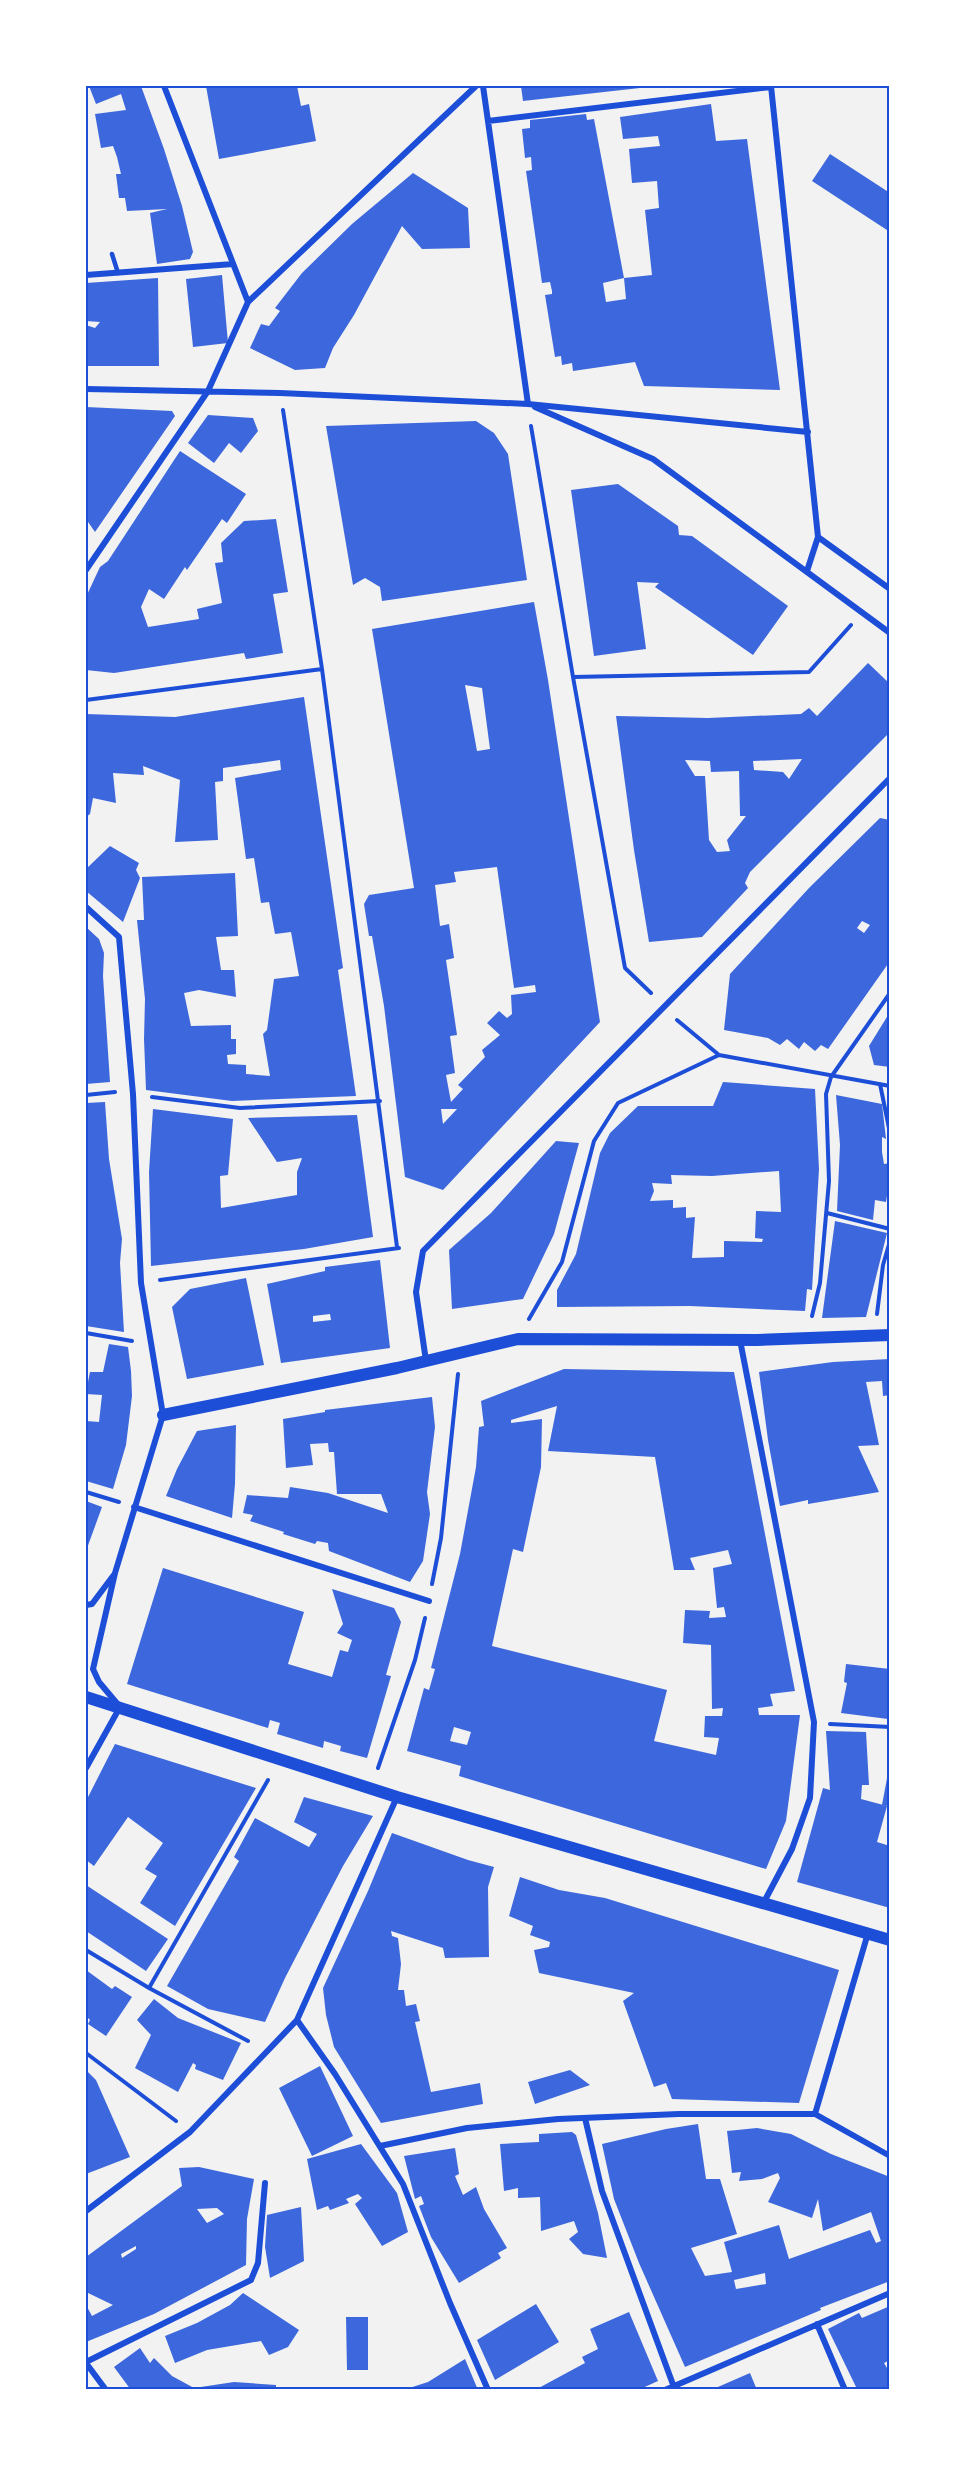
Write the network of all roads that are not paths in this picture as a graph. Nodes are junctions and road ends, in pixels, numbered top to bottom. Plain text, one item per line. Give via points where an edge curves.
1 (164, 86) edge
2 (476, 86) edge
3 (483, 86) edge
4 (771, 86) edge
5 (488, 121) junction
6 (112, 254) dead end
7 (233, 264) junction
8 (118, 273) junction
9 (86, 275) edge
10 (248, 302) junction
11 (86, 389) edge
12 (208, 391) junction
13 (528, 404) junction
14 (808, 432) junction
15 (818, 537) junction
16 (86, 570) edge
17 (807, 571) junction
18 (890, 589) edge
19 (890, 633) edge
20 (890, 778) edge
21 (86, 907) edge
22 (890, 1335) edge
23 (740, 1340) junction
24 (426, 1362) junction
25 (163, 1415) junction
26 (134, 1507) junction
27 (115, 1573) junction
28 (429, 1601) road end
29 (86, 1605) edge
30 (86, 1697) edge
31 (120, 1707) junction
32 (86, 1768) edge
33 (398, 1797) junction
34 (764, 1902) junction
35 (868, 1933) junction
36 (890, 1940) edge
37 (297, 2020) junction
38 (815, 2114) junction
39 (585, 2118) junction
40 (380, 2146) junction
41 (890, 2156) edge
42 (265, 2183) dead end
43 (86, 2211) edge
44 (890, 2293) edge
45 (817, 2324) junction
46 (86, 2363) edge
47 (674, 2387) edge
48 (106, 2390) edge
49 (488, 2390) edge
50 (665, 2390) edge
51 (845, 2390) edge

1 - 7 street
2 - 10 street
3 - 5 street
4 - 5 street
4 - 14 street
5 - 13 street
6 - 8 lane
7 - 8 street
7 - 10 street
8 - 9 street
10 - 12 street
11 - 12 street
12 - 13 street
12 - 16 street
13 - 14 street
13 - 17 street via 653,459
14 - 15 street
15 - 17 street
15 - 18 street
17 - 19 street
20 - 24 street via 423,1251 416,1292
21 - 25 street via 119,937 133,1094 141,1283
22 - 23 main road
23 - 24 main road via 518,1339
23 - 34 street via 814,1722 810,1798 792,1850
24 - 25 main road
25 - 26 street
26 - 27 street
26 - 28 street
27 - 29 street via 92,1604
27 - 31 street via 93,1669
30 - 31 main road
31 - 32 street
31 - 33 main road
33 - 34 main road
33 - 37 street
34 - 35 main road
35 - 36 main road
35 - 38 street
37 - 40 street
37 - 43 street via 190,2132
38 - 39 street
38 - 41 street
39 - 40 street via 467,2128
39 - 47 street via 602,2191
40 - 49 street via 403,2184
42 - 46 street via 258,2263 251,2280
44 - 45 street
45 - 47 street
45 - 51 street
46 - 48 street
47 - 50 street

